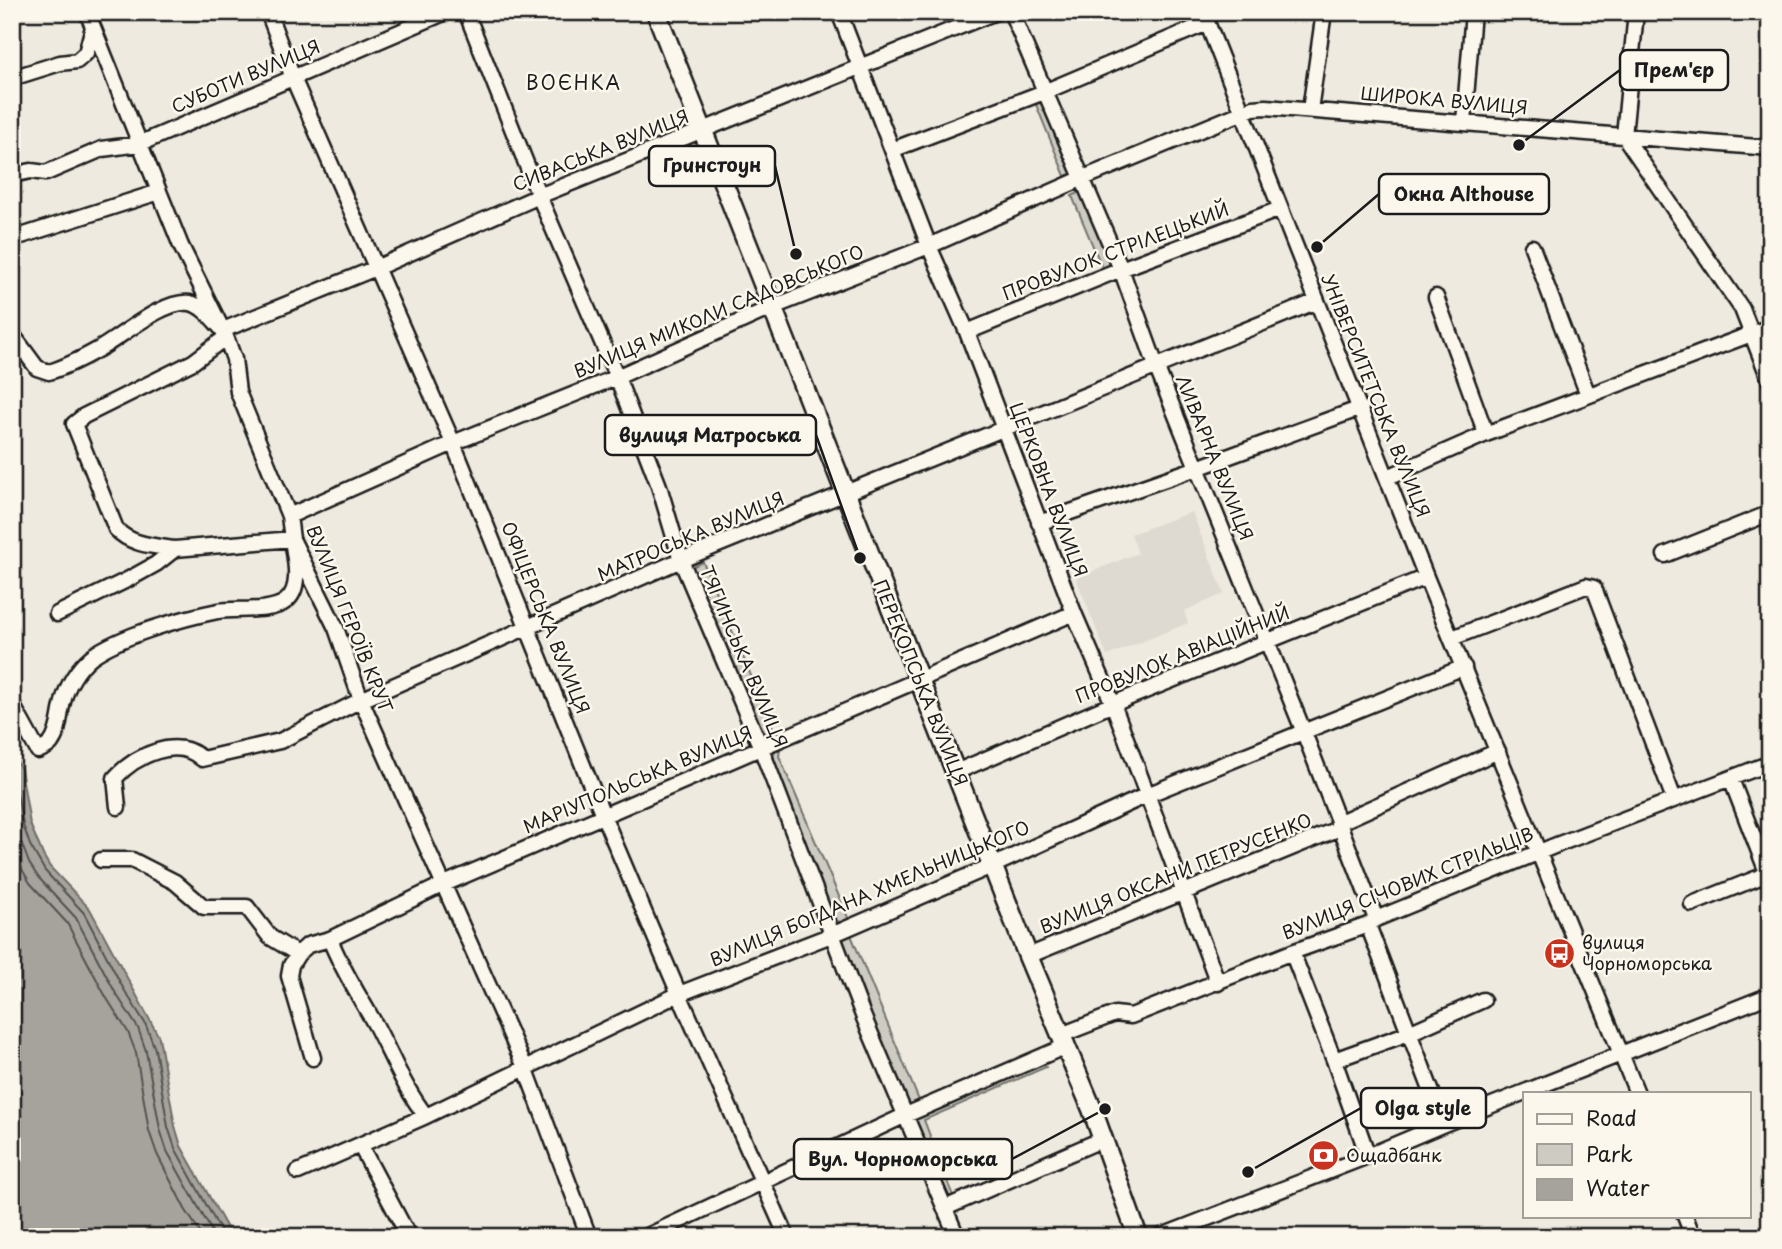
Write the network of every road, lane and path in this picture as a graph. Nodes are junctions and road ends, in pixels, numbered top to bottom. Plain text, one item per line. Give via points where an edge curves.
1 (87, 12) edge
2 (268, 12) edge
3 (446, 12) edge
4 (466, 12) edge
5 (656, 12) edge
6 (839, 12) edge
7 (996, 12) edge
8 (1011, 12) edge
9 (1324, 12) edge
10 (1473, 12) edge
11 (1636, 12) edge
12 (1205, 18) edge
13 (93, 27) junction
14 (861, 66) junction
15 (12, 78) edge
16 (293, 78) junction
17 (1044, 92) junction
18 (1310, 110) junction
19 (1242, 113) junction
20 (1464, 122) junction
21 (701, 131) junction
22 (1624, 136) junction
23 (139, 144) junction
24 (1770, 148) edge
25 (892, 150) junction
26 (12, 175) edge
27 (1081, 179) junction
28 (159, 192) junction
29 (539, 196) junction
30 (1280, 209) junction
31 (12, 239) edge
32 (929, 246) junction
33 (1532, 247) dead end
34 (376, 268) junction
35 (1121, 269) junction
36 (1436, 297) dead end
37 (1317, 301) junction
38 (773, 307) junction
39 (1770, 327) edge
40 (967, 332) junction
41 (12, 334) edge
42 (225, 334) junction
43 (1751, 334) junction
44 (1156, 366) junction
45 (617, 377) junction
46 (1770, 381) edge
47 (1588, 395) junction
48 (1360, 408) junction
49 (1003, 428) junction
50 (1486, 434) junction
51 (453, 443) junction
52 (1197, 468) junction
53 (1388, 477) junction
54 (846, 494) junction
55 (1770, 513) edge
56 (289, 516) junction
57 (1039, 523) junction
58 (292, 539) junction
59 (175, 550) junction
60 (1665, 555) dead end
61 (681, 559) junction
62 (1426, 577) junction
63 (1074, 613) junction
64 (57, 614) dead end
65 (528, 628) junction
66 (1452, 638) junction
67 (1267, 641) junction
68 (1464, 667) junction
69 (920, 680) junction
70 (361, 699) junction
71 (12, 704) edge
72 (1113, 704) junction
73 (1303, 730) junction
74 (761, 748) junction
75 (1498, 751) junction
76 (1770, 763) edge
77 (956, 772) junction
78 (1731, 779) junction
79 (1147, 795) junction
80 (1674, 799) junction
81 (118, 807) dead end
82 (603, 815) junction
83 (1339, 825) junction
84 (1539, 852) junction
85 (101, 860) dead end
86 (992, 865) junction
87 (1769, 876) edge
88 (442, 885) junction
89 (1182, 892) junction
90 (1692, 904) dead end
91 (1372, 922) junction
92 (834, 934) junction
93 (330, 939) junction
94 (1292, 952) junction
95 (298, 954) junction
96 (1028, 956) junction
97 (1218, 983) junction
98 (679, 994) junction
99 (1770, 995) edge
100 (1483, 1000) dead end
101 (1409, 1033) junction
102 (1063, 1041) junction
103 (1622, 1054) junction
104 (313, 1058) dead end
105 (1335, 1060) junction
106 (524, 1067) junction
107 (1525, 1092) edge
108 (1637, 1092) edge
109 (1523, 1093) edge
110 (906, 1115) junction
111 (426, 1116) junction
112 (1444, 1124) junction
113 (1103, 1139) junction
114 (360, 1145) junction
115 (1368, 1156) junction
116 (298, 1172) dead end
117 (764, 1183) junction
118 (944, 1208) junction
119 (1686, 1218) edge
120 (410, 1237) edge
121 (589, 1237) edge
122 (645, 1237) edge
123 (787, 1237) edge
124 (957, 1237) edge
125 (1138, 1237) edge
126 (1159, 1237) edge
127 (1693, 1237) edge

1 - 13 street, ВУЛИЦЯ ГЕРОЇВ КРУТ
2 - 16 street, ОФІЦЕРСЬКА ВУЛИЦЯ
3 - 16 street, СУБОТИ ВУЛИЦЯ
4 - 29 street, ТЯГИНСЬКА ВУЛИЦЯ
5 - 21 main road, ПЕРЕКОПСЬКА ВУЛИЦЯ
6 - 14 street, ЦЕРКОВНА ВУЛИЦЯ
7 - 14 street, СИВАСЬКА ВУЛИЦЯ
8 - 17 street, ЛИВАРНА ВУЛИЦЯ
9 - 18 street
10 - 20 street
11 - 22 street
12 - 17 street
12 - 19 street, УНІВЕРСИТЕТСЬКА ВУЛИЦЯ
13 - 15 street via 86,53 77,61
13 - 23 street, ВУЛИЦЯ ГЕРОЇВ КРУТ
14 - 21 street, СИВАСЬКА ВУЛИЦЯ
14 - 25 street, ЦЕРКОВНА ВУЛИЦЯ
16 - 23 street, СУБОТИ ВУЛИЦЯ
16 - 34 street, ОФІЦЕРСЬКА ВУЛИЦЯ
17 - 25 street
17 - 27 street, ЛИВАРНА ВУЛИЦЯ
18 - 19 street, ШИРОКА ВУЛИЦЯ via 1260,107
18 - 20 street, ШИРОКА ВУЛИЦЯ
19 - 27 street, ВУЛИЦЯ МИКОЛИ САДОВСЬКОГО
19 - 30 street, УНІВЕРСИТЕТСЬКА ВУЛИЦЯ
20 - 22 street, ШИРОКА ВУЛИЦЯ
21 - 29 street, СИВАСЬКА ВУЛИЦЯ
21 - 38 main road, ПЕРЕКОПСЬКА ВУЛИЦЯ
22 - 24 street, ШИРОКА ВУЛИЦЯ
22 - 43 street via 1742,309
23 - 26 street, СУБОТИ ВУЛИЦЯ via 102,149 46,173
23 - 28 street, ВУЛИЦЯ ГЕРОЇВ КРУТ
25 - 32 street, ЦЕРКОВНА ВУЛИЦЯ
27 - 32 street, ВУЛИЦЯ МИКОЛИ САДОВСЬКОГО
27 - 35 street, ЛИВАРНА ВУЛИЦЯ
28 - 31 street
28 - 42 street, ВУЛИЦЯ ГЕРОЇВ КРУТ
29 - 34 street, СИВАСЬКА ВУЛИЦЯ
29 - 45 street, ТЯГИНСЬКА ВУЛИЦЯ
30 - 35 street, ПРОВУЛОК СТРІЛЕЦЬКИЙ
30 - 37 street, УНІВЕРСИТЕТСЬКА ВУЛИЦЯ
32 - 38 street, ВУЛИЦЯ МИКОЛИ САДОВСЬКОГО
32 - 40 street, ЦЕРКОВНА ВУЛИЦЯ
33 - 47 street
34 - 42 street, СИВАСЬКА ВУЛИЦЯ
34 - 51 street, ОФІЦЕРСЬКА ВУЛИЦЯ
35 - 40 street, ПРОВУЛОК СТРІЛЕЦЬКИЙ
35 - 44 street, ЛИВАРНА ВУЛИЦЯ
36 - 50 street
37 - 44 street, МАТРОСЬКА ВУЛИЦЯ
37 - 48 street, УНІВЕРСИТЕТСЬКА ВУЛИЦЯ
38 - 45 street, ВУЛИЦЯ МИКОЛИ САДОВСЬКОГО
38 - 54 main road, ПЕРЕКОПСЬКА ВУЛИЦЯ
39 - 43 street
40 - 49 street, ЦЕРКОВНА ВУЛИЦЯ
41 - 42 street via 37,368 49,372 99,349 156,313 187,303 199,306
42 - 56 street, ВУЛИЦЯ ГЕРОЇВ КРУТ via 238,392
42 - 59 street, СИВАСЬКА ВУЛИЦЯ via 193,362 74,424 116,529 132,540
43 - 46 street
43 - 47 street
44 - 49 street, МАТРОСЬКА ВУЛИЦЯ
44 - 52 street, ЛИВАРНА ВУЛИЦЯ
45 - 51 street, ВУЛИЦЯ МИКОЛИ САДОВСЬКОГО
45 - 61 street, ТЯГИНСЬКА ВУЛИЦЯ
47 - 50 street
48 - 52 street
48 - 53 street, УНІВЕРСИТЕТСЬКА ВУЛИЦЯ
49 - 54 street, МАТРОСЬКА ВУЛИЦЯ
49 - 57 street, ЦЕРКОВНА ВУЛИЦЯ
50 - 53 street
51 - 56 street, ВУЛИЦЯ МИКОЛИ САДОВСЬКОГО
51 - 65 street, ОФІЦЕРСЬКА ВУЛИЦЯ
52 - 57 street
52 - 67 street, ЛИВАРНА ВУЛИЦЯ
53 - 62 street, УНІВЕРСИТЕТСЬКА ВУЛИЦЯ
54 - 61 street, МАТРОСЬКА ВУЛИЦЯ
54 - 69 main road, ПЕРЕКОПСЬКА ВУЛИЦЯ
55 - 60 street
56 - 58 street, ВУЛИЦЯ ГЕРОЇВ КРУТ
57 - 63 street, ЦЕРКОВНА ВУЛИЦЯ
58 - 59 street
58 - 70 street, ВУЛИЦЯ ГЕРОЇВ КРУТ via 336,628
58 - 71 street via 295,582 287,601 218,611 124,639 92,657 67,689 50,745 38,751
59 - 64 street via 130,579
61 - 65 street, МАТРОСЬКА ВУЛИЦЯ
61 - 74 street, ТЯГИНСЬКА ВУЛИЦЯ
62 - 66 street, УНІВЕРСИТЕТСЬКА ВУЛИЦЯ
62 - 67 street, ПРОВУЛОК АВІАЦІЙНИЙ
63 - 69 street, МАРІУПОЛЬСЬКА ВУЛИЦЯ
63 - 72 street, ЦЕРКОВНА ВУЛИЦЯ
65 - 70 street, МАТРОСЬКА ВУЛИЦЯ
65 - 82 street, ОФІЦЕРСЬКА ВУЛИЦЯ
66 - 68 street, УНІВЕРСИТЕТСЬКА ВУЛИЦЯ
66 - 80 street via 1586,586 1594,588
67 - 72 street, ПРОВУЛОК АВІАЦІЙНИЙ
67 - 73 street, ЛИВАРНА ВУЛИЦЯ
68 - 73 street, ВУЛИЦЯ БОГДАНА ХМЕЛЬНИЦЬКОГО
68 - 75 street, УНІВЕРСИТЕТСЬКА ВУЛИЦЯ
69 - 74 street, МАРІУПОЛЬСЬКА ВУЛИЦЯ
69 - 77 main road, ПЕРЕКОПСЬКА ВУЛИЦЯ
70 - 81 street, МАТРОСЬКА ВУЛИЦЯ via 280,741 202,759 193,751 169,747 129,763 115,778
70 - 88 street, ВУЛИЦЯ ГЕРОЇВ КРУТ
72 - 77 street, ПРОВУЛОК АВІАЦІЙНИЙ
72 - 79 street, ЦЕРКОВНА ВУЛИЦЯ
73 - 79 street, ВУЛИЦЯ БОГДАНА ХМЕЛЬНИЦЬКОГО
73 - 83 street, ЛИВАРНА ВУЛИЦЯ
74 - 82 street, МАРІУПОЛЬСЬКА ВУЛИЦЯ
74 - 92 street, ТЯГИНСЬКА ВУЛИЦЯ
75 - 83 street, ВУЛИЦЯ ОКСАНИ ПЕТРУСЕНКО
75 - 84 street, УНІВЕРСИТЕТСЬКА ВУЛИЦЯ
76 - 78 street, ВУЛИЦЯ СІЧОВИХ СТРІЛЬЦІВ
77 - 86 main road, ПЕРЕКОПСЬКА ВУЛИЦЯ
78 - 80 street, ВУЛИЦЯ СІЧОВИХ СТРІЛЬЦІВ
78 - 87 street
79 - 86 street, ВУЛИЦЯ БОГДАНА ХМЕЛЬНИЦЬКОГО
79 - 89 street, ЦЕРКОВНА ВУЛИЦЯ
80 - 84 street, ВУЛИЦЯ СІЧОВИХ СТРІЛЬЦІВ
82 - 88 street, МАРІУПОЛЬСЬКА ВУЛИЦЯ
82 - 98 street, ОФІЦЕРСЬКА ВУЛИЦЯ
83 - 89 street, ВУЛИЦЯ ОКСАНИ ПЕТРУСЕНКО
83 - 91 street, ЛИВАРНА ВУЛИЦЯ
84 - 91 street, ВУЛИЦЯ СІЧОВИХ СТРІЛЬЦІВ
84 - 103 street, УНІВЕРСИТЕТСЬКА ВУЛИЦЯ
85 - 95 street via 132,860 175,882 204,907 247,907 270,937
86 - 92 street, ВУЛИЦЯ БОГДАНА ХМЕЛЬНИЦЬКОГО
86 - 96 main road, ПЕРЕКОПСЬКА ВУЛИЦЯ
87 - 90 street
88 - 93 street, МАРІУПОЛЬСЬКА ВУЛИЦЯ
88 - 106 street, ВУЛИЦЯ ГЕРОЇВ КРУТ
89 - 96 street, ВУЛИЦЯ ОКСАНИ ПЕТРУСЕНКО
89 - 97 street, ЦЕРКОВНА ВУЛИЦЯ
91 - 94 street, ВУЛИЦЯ СІЧОВИХ СТРІЛЬЦІВ
91 - 101 street, ЛИВАРНА ВУЛИЦЯ
92 - 98 street, ВУЛИЦЯ БОГДАНА ХМЕЛЬНИЦЬКОГО
92 - 110 street, ТЯГИНСЬКА ВУЛИЦЯ
93 - 95 street, МАРІУПОЛЬСЬКА ВУЛИЦЯ via 308,945
93 - 111 street via 410,1095
94 - 97 street, ВУЛИЦЯ СІЧОВИХ СТРІЛЬЦІВ
94 - 105 street
95 - 104 street via 289,976
96 - 102 main road, ПЕРЕКОПСЬКА ВУЛИЦЯ
97 - 102 street, ВУЛИЦЯ СІЧОВИХ СТРІЛЬЦІВ via 1131,1016 1115,1014
98 - 106 street, ВУЛИЦЯ БОГДАНА ХМЕЛЬНИЦЬКОГО
98 - 117 street, ОФІЦЕРСЬКА ВУЛИЦЯ
99 - 103 street
100 - 101 street
101 - 105 street
101 - 112 street, ЛИВАРНА ВУЛИЦЯ
102 - 110 street, ВУЛИЦЯ СІЧОВИХ СТРІЛЬЦІВ
102 - 113 main road, ПЕРЕКОПСЬКА ВУЛИЦЯ
103 - 107 street
103 - 108 street, УНІВЕРСИТЕТСЬКА ВУЛИЦЯ
105 - 115 street
106 - 111 street, ВУЛИЦЯ БОГДАНА ХМЕЛЬНИЦЬКОГО
106 - 121 street, ВУЛИЦЯ ГЕРОЇВ КРУТ
109 - 112 street
110 - 117 street, ВУЛИЦЯ СІЧОВИХ СТРІЛЬЦІВ
110 - 118 street, ТЯГИНСЬКА ВУЛИЦЯ
111 - 114 street, ВУЛИЦЯ БОГДАНА ХМЕЛЬНИЦЬКОГО
112 - 115 street
113 - 118 street
113 - 125 main road, ПЕРЕКОПСЬКА ВУЛИЦЯ
114 - 116 street, ВУЛИЦЯ БОГДАНА ХМЕЛЬНИЦЬКОГО
114 - 120 street
115 - 126 street
117 - 122 street, ВУЛИЦЯ СІЧОВИХ СТРІЛЬЦІВ
117 - 123 street, ОФІЦЕРСЬКА ВУЛИЦЯ
118 - 124 street, ТЯГИНСЬКА ВУЛИЦЯ
119 - 127 street

